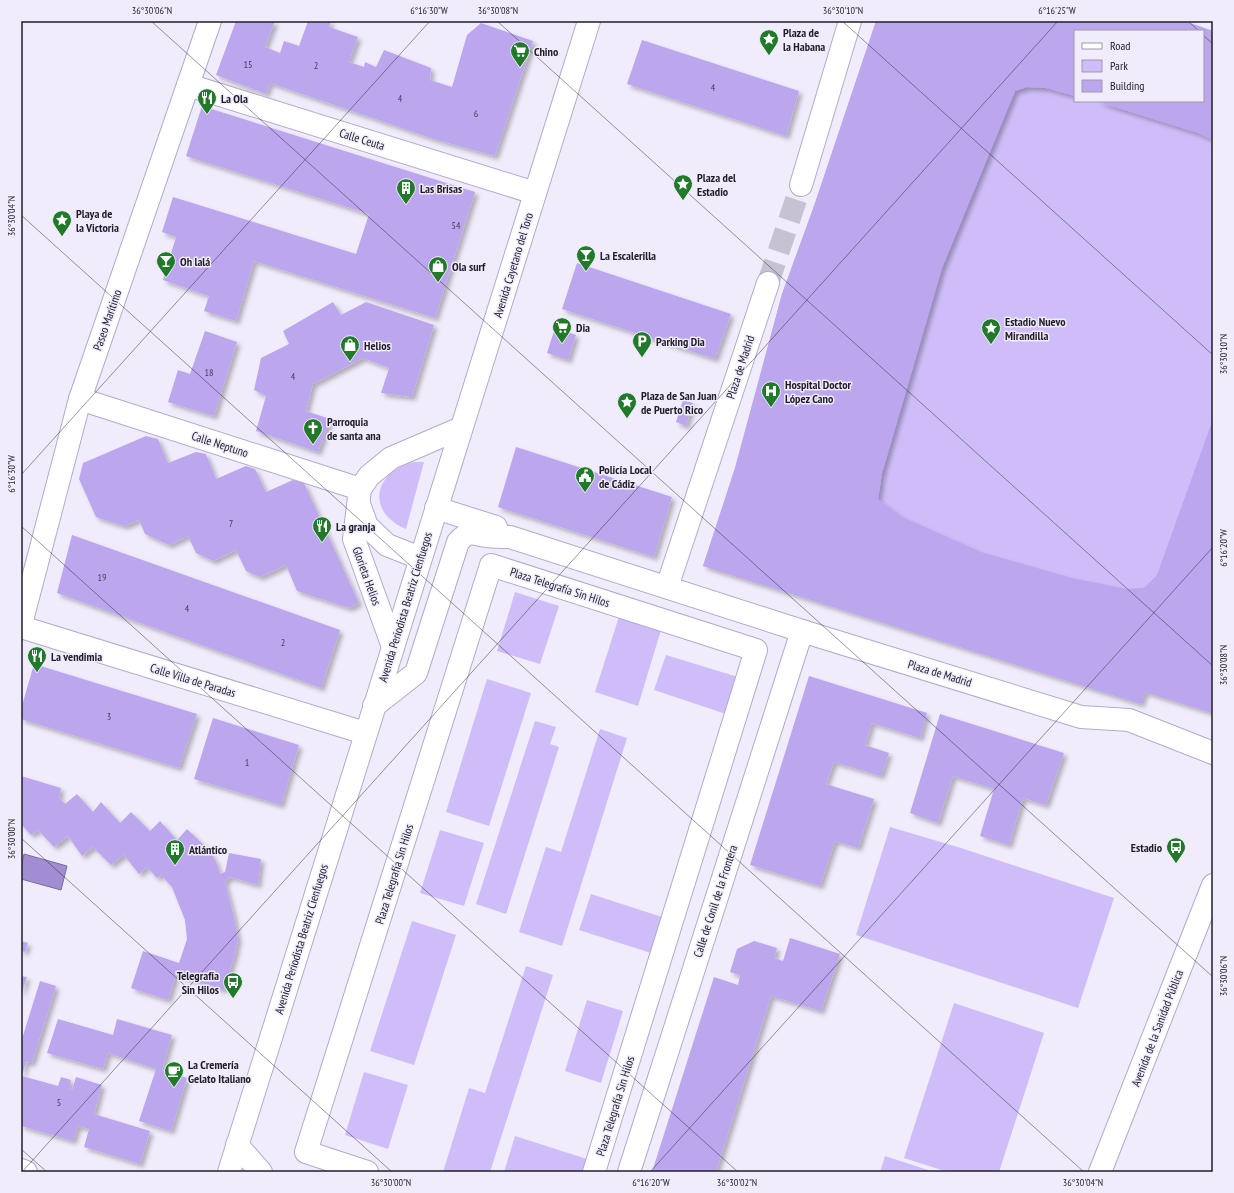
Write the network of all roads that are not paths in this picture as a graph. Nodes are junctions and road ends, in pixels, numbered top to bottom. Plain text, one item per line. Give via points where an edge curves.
1 (210, 21) edge
2 (589, 21) edge
3 (850, 21) edge
4 (188, 85) junction
5 (801, 185) tunnel mouth
6 (535, 192) junction
7 (768, 283) tunnel mouth
8 (80, 399) junction
9 (462, 428) junction
10 (359, 496) junction
11 (436, 508) junction
12 (464, 536) joint
13 (510, 537) junction
14 (420, 558) junction
15 (667, 588) junction
16 (21, 624) edge
17 (21, 627) edge
18 (802, 631) junction
19 (393, 647) junction
20 (374, 706) junction
21 (365, 733) junction
22 (1213, 753) edge
23 (1213, 885) edge
24 (237, 1145) junction
25 (21, 1170) edge
26 (26, 1172) edge
27 (228, 1172) edge
28 (261, 1172) edge
29 (367, 1172) edge
30 (594, 1172) edge
31 (629, 1172) edge
32 (1100, 1172) edge

1 - 4 street, Paseo Marítimo
2 - 6 street, Avenida Cayetano del Toro
3 - 5 street
4 - 6 street, Calle Ceuta
4 - 8 street, Paseo Marítimo
6 - 9 street, Avenida Cayetano del Toro
7 - 15 street, Plaza de Madrid
8 - 10 street, Calle Neptuno
8 - 16 street, Paseo Marítimo
9 - 10 street via 391,458 368,476
9 - 11 street, Avenida Cayetano del Toro
10 - 14 street, Glorieta Helios via 367,526 386,545
10 - 19 street, Glorieta Helios via 354,539
11 - 13 street, Plaza de Madrid via 498,528
11 - 14 street, Avenida Periodista Beatriz Cienfuegos
12 - 13 street, Plaza de Madrid via 475,533
12 - 20 street, Avenida Periodista Beatriz Cienfuegos via 458,542 416,673
13 - 15 street, Plaza de Madrid
14 - 19 street, Avenida Periodista Beatriz Cienfuegos
15 - 18 street, Plaza de Madrid
17 - 21 street, Calle Villa de Paradas
18 - 22 street, Plaza de Madrid via 1081,717 1130,720
18 - 31 street, Calle de Conil de la Frontera
19 - 20 street, Avenida Periodista Beatriz Cienfuegos
20 - 21 street, Avenida Periodista Beatriz Cienfuegos
21 - 24 street, Avenida Periodista Beatriz Cienfuegos
23 - 32 street, Avenida de la Sanidad Pública
24 - 27 street, Avenida Periodista Beatriz Cienfuegos
24 - 28 street
25 - 26 street
29 - 30 street, Plaza Telegrafía Sin Hilos via 306,1152 491,565 756,650

